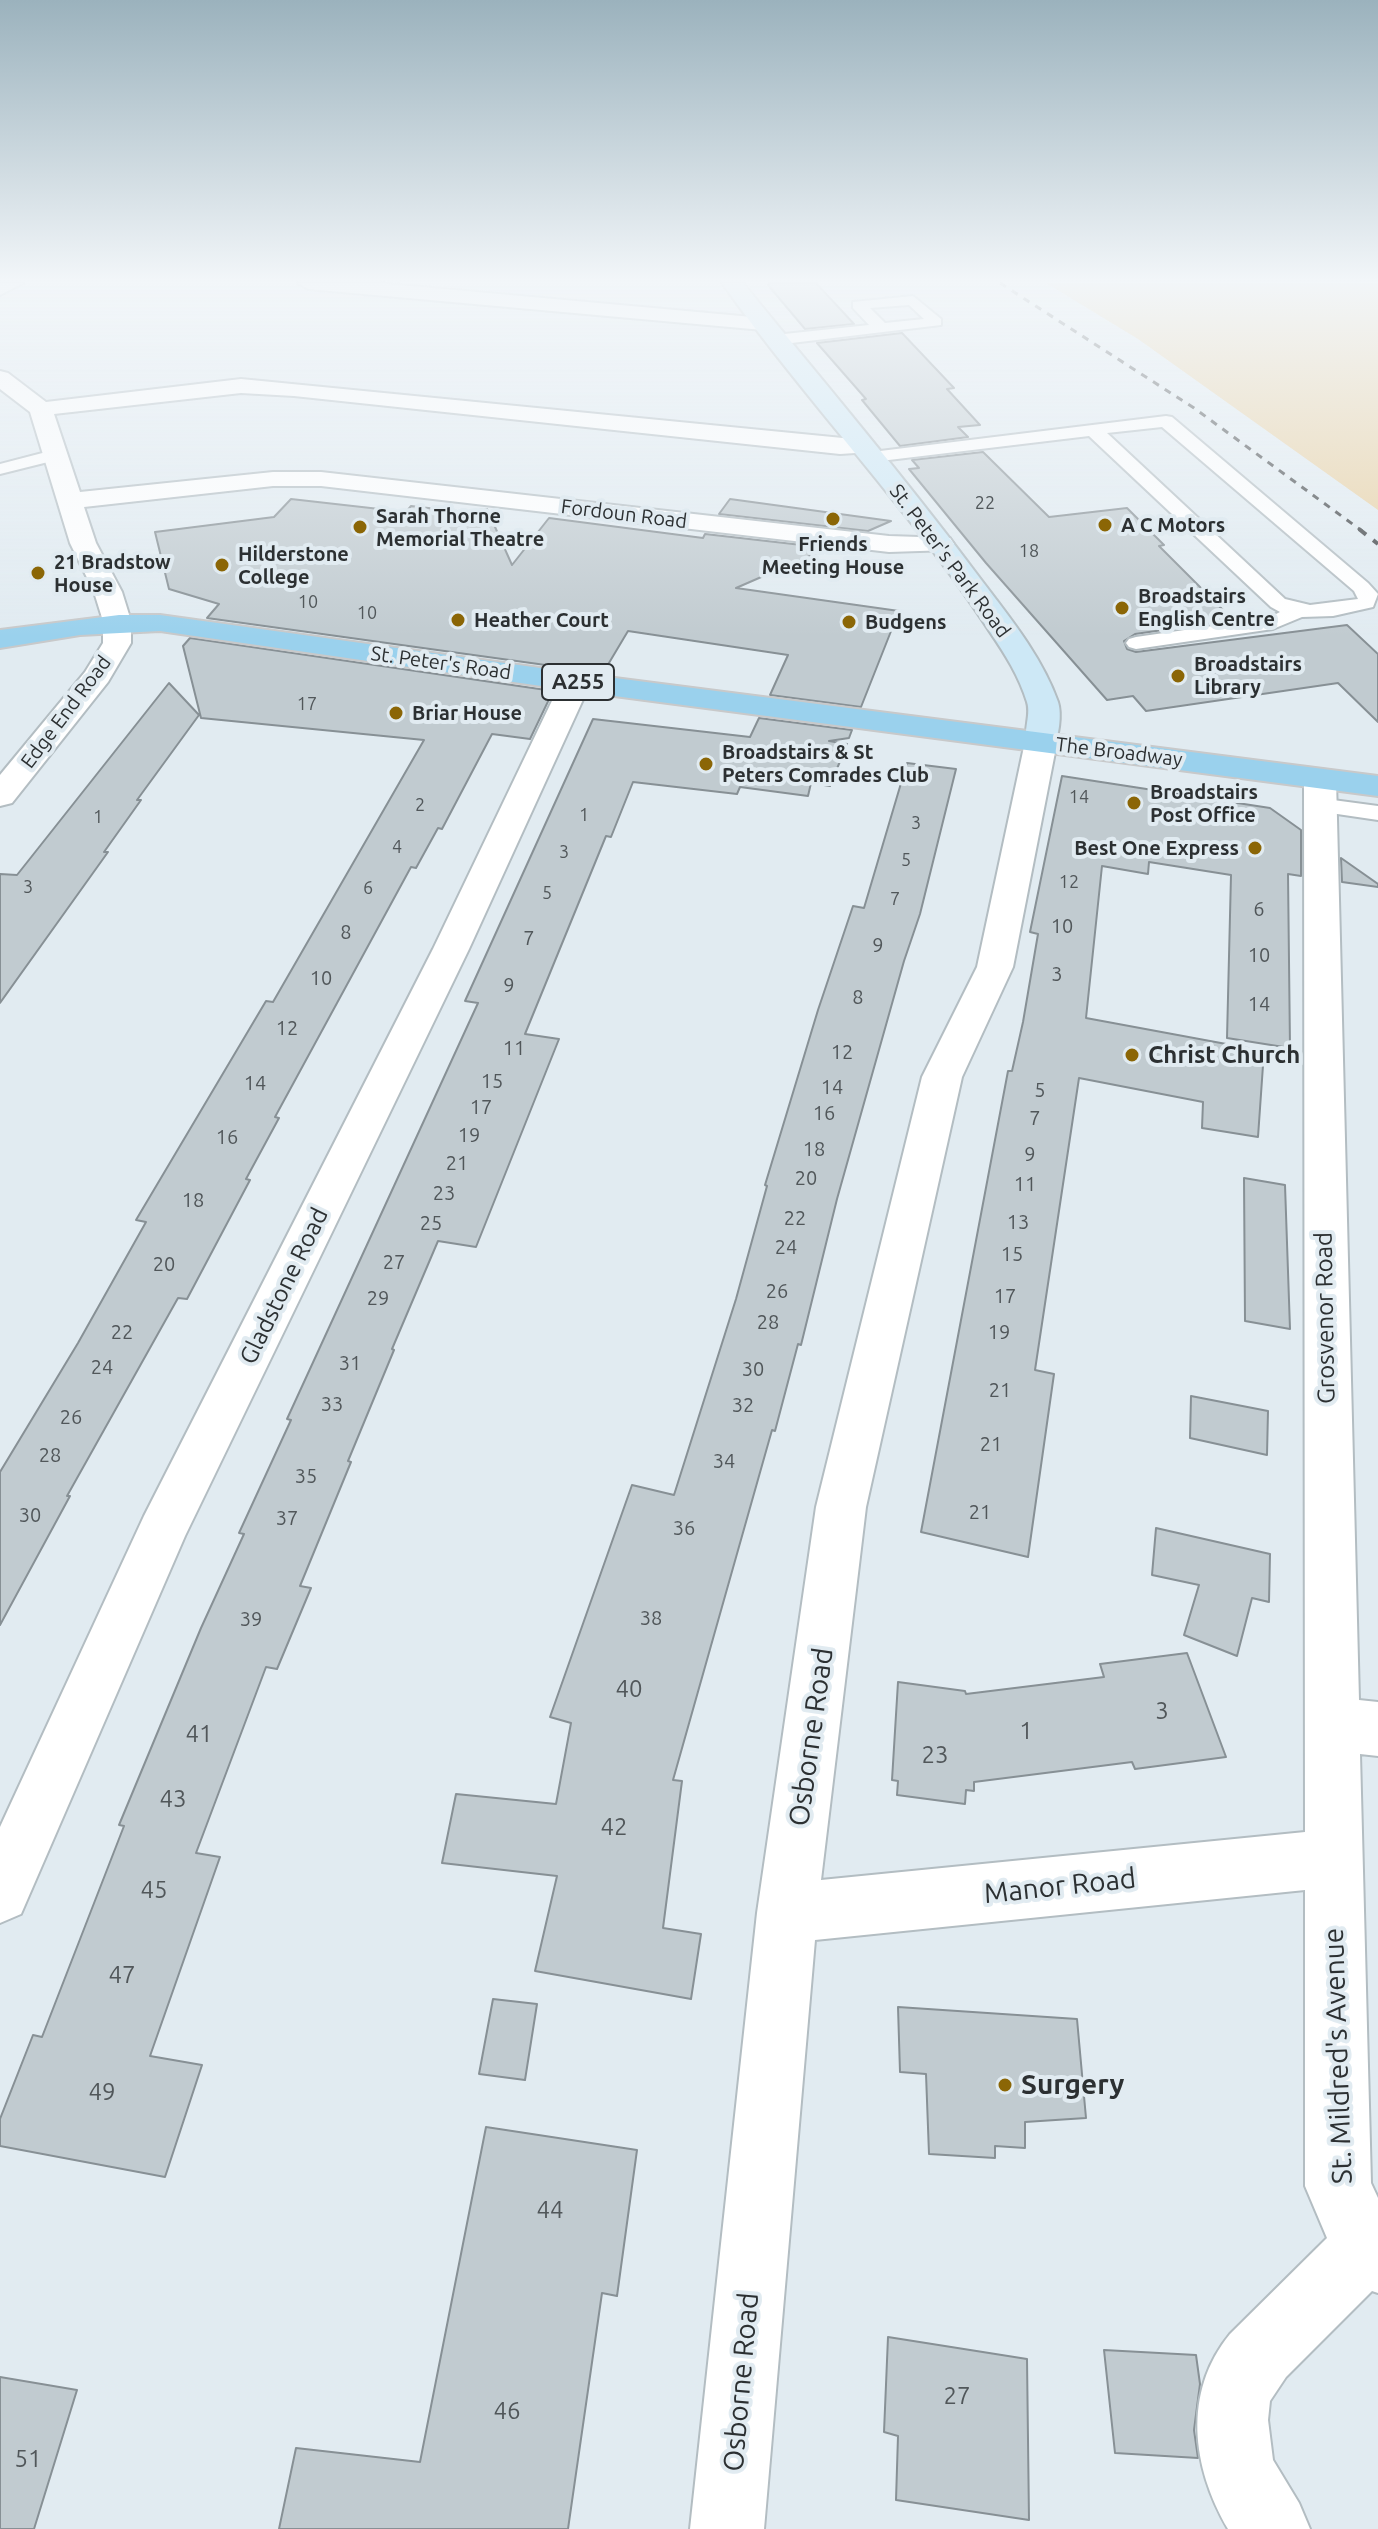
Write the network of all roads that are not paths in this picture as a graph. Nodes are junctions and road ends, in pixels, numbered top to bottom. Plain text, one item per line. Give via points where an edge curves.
1 (30, 401) edge
2 (110, 401) edge
3 (407, 401) edge
4 (825, 401) edge
5 (41, 409) junction
6 (1094, 431) junction
7 (867, 452) junction
8 (54, 455) junction
9 (0, 469) edge
10 (68, 501) junction
11 (941, 544) junction
12 (1298, 611) junction
13 (117, 621) junction
14 (0, 639) edge
15 (1136, 643) dead end
16 (576, 682) junction
17 (1041, 742) junction
18 (1378, 786) edge
19 (1319, 792) junction
20 (0, 796) edge
21 (1378, 813) edge
22 (995, 967) joint
23 (1354, 1726) edge
24 (1333, 1858) junction
25 (0, 1893) edge
26 (787, 1913) junction
27 (1372, 2254) edge
28 (727, 2529) edge
29 (1273, 2529) edge

1 - 5 street
2 - 5 street
3 - 7 street
4 - 7 main road, St. Peter's Park Road
5 - 8 street
6 - 7 lane
6 - 12 lane via 1278,603
6 - 12 lane via 1166,421 1369,596 1366,603
7 - 11 main road, St. Peter's Park Road
8 - 9 lane
8 - 10 street
10 - 11 street, Fordoun Road via 273,479 321,479 889,544
10 - 13 street
11 - 17 main road, St. Peter's Park Road via 1001,626 1037,687 1044,705
12 - 15 lane via 1273,623
13 - 14 main road, A255
13 - 16 main road, St. Peter's Road / A255
13 - 20 street, Edge End Road via 117,643 98,676
16 - 17 main road, St. Peter's Road / A255
16 - 25 street, Gladstone Road via 451,949 162,1532
17 - 19 main road, The Broadway / A255
17 - 22 street, The Broadway
18 - 19 main road, The Broadway / A255
19 - 21 lane
19 - 23 street, Grosvenor Road
22 - 26 street, Osborne Road via 942,1077 841,1507
23 - 24 street, Grosvenor Road
24 - 26 street, Manor Road
24 - 27 street, St. Mildred's Avenue via 1338,2186
26 - 28 street, Osborne Road
27 - 29 street, St. Mildred's Avenue via 1261,2353 1240,2380 1231,2419 1236,2463 1255,2508

